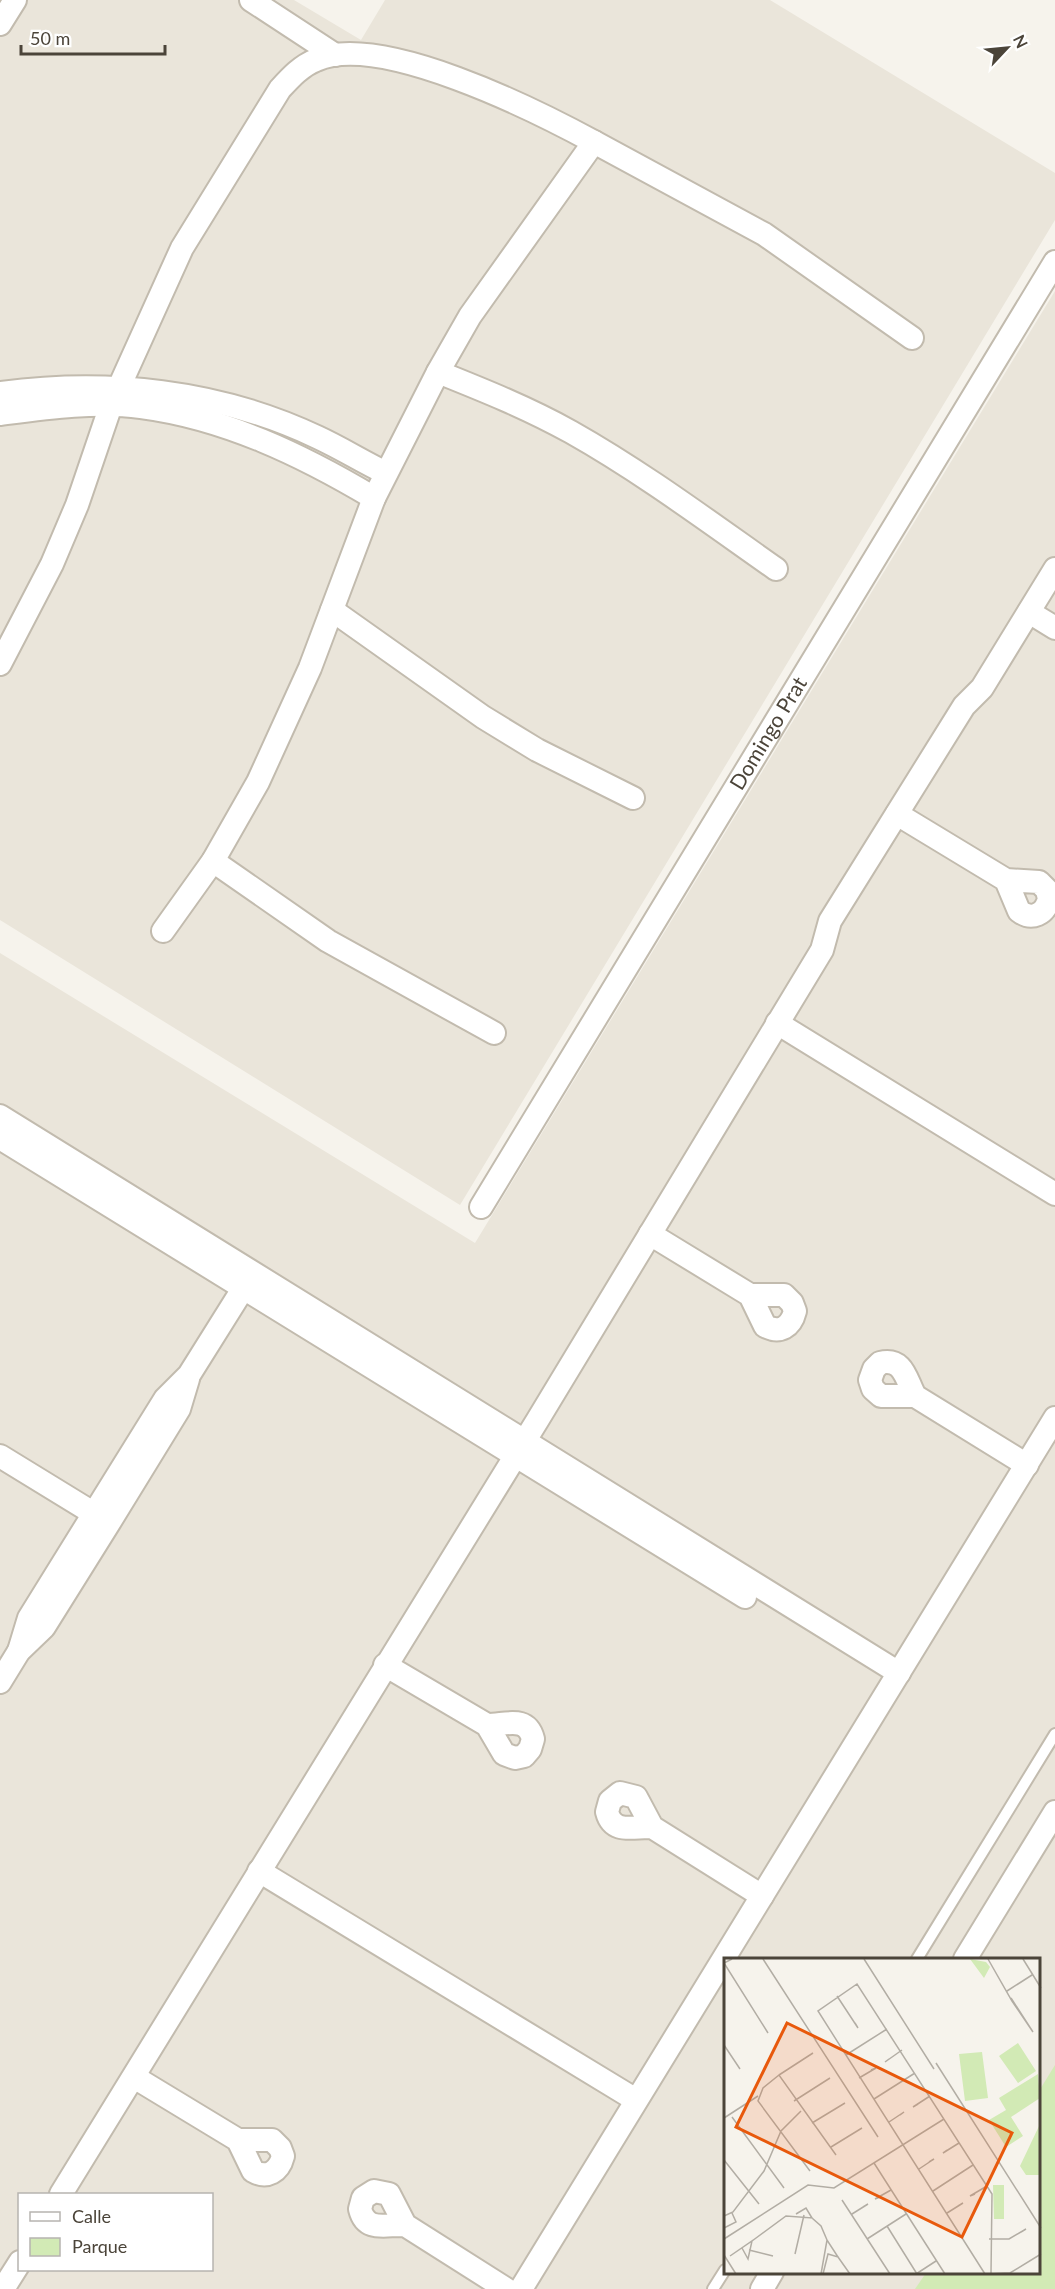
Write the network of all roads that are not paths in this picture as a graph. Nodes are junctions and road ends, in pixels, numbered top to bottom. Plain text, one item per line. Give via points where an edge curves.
1 (15, 0) edge
2 (251, 0) edge
3 (0, 24) edge
4 (335, 55) junction
5 (594, 142) junction
6 (1055, 262) edge
7 (912, 338) dead end
8 (438, 372) junction
9 (0, 393) edge
10 (115, 396) junction
11 (0, 414) edge
12 (386, 473) junction
13 (374, 498) junction
14 (776, 569) dead end
15 (1055, 569) edge
16 (332, 610) junction
17 (1029, 612) junction
18 (1055, 628) edge
19 (0, 664) edge
20 (633, 798) dead end
21 (903, 818) junction
22 (213, 861) junction
23 (1006, 880) dead end
24 (163, 931) dead end
25 (777, 1023) junction
26 (494, 1033) dead end
27 (0, 1116) edge
28 (0, 1138) edge
29 (1055, 1194) edge
30 (481, 1207) dead end
31 (650, 1234) junction
32 (248, 1281) junction
33 (750, 1295) dead end
34 (915, 1396) dead end
35 (1055, 1419) edge
36 (520, 1448) junction
37 (0, 1457) edge
38 (1026, 1465) junction
39 (101, 1518) junction
40 (385, 1665) junction
41 (895, 1680) junction
42 (0, 1682) edge
43 (488, 1725) dead end
44 (1055, 1734) edge
45 (1055, 1812) edge
46 (652, 1827) dead end
47 (259, 1871) junction
48 (762, 1896) junction
49 (918, 1958) edge
50 (966, 1958) edge
51 (134, 2077) junction
52 (636, 2100) junction
53 (238, 2140) dead end
54 (62, 2193) edge
55 (405, 2225) dead end
56 (18, 2265) edge
57 (724, 2272) edge
58 (771, 2274) edge
59 (3, 2289) edge
60 (506, 2289) edge
61 (521, 2289) edge
62 (713, 2289) edge
63 (762, 2289) edge

1 - 3 street
2 - 4 street
4 - 5 street via 368,56 458,79 531,108
4 - 10 street via 300,69 280,88 182,248
5 - 7 street via 764,234
5 - 8 street via 477,307
6 - 30 street, Domingo Prat
8 - 12 street
8 - 14 street via 529,409 573,432
9 - 10 street via 44,387
10 - 11 street
10 - 12 street via 143,388 261,415 317,437
10 - 13 street via 141,407 252,436 317,464
10 - 19 street via 52,564
12 - 13 street
13 - 16 street
15 - 17 street
16 - 20 street via 483,717 537,750
16 - 22 street via 258,782
17 - 18 street
17 - 21 street via 982,688 975,714
21 - 23 street
21 - 25 street via 842,931 822,950
22 - 24 street
22 - 26 street via 328,941
25 - 29 street
25 - 31 street
27 - 32 street
28 - 32 street
31 - 33 street
31 - 36 street
32 - 36 street
32 - 39 street via 189,1375 179,1409
34 - 38 street
35 - 38 street
36 - 40 street
36 - 41 street
37 - 39 street
38 - 41 street
39 - 42 street via 44,1627 19,1651
40 - 43 street
40 - 47 street
41 - 48 street
44 - 49 lane
45 - 50 street
46 - 48 street
47 - 51 street
47 - 52 street
48 - 52 street
51 - 53 street
51 - 54 street
52 - 61 street
55 - 60 street
56 - 59 street
57 - 62 lane
58 - 63 street

